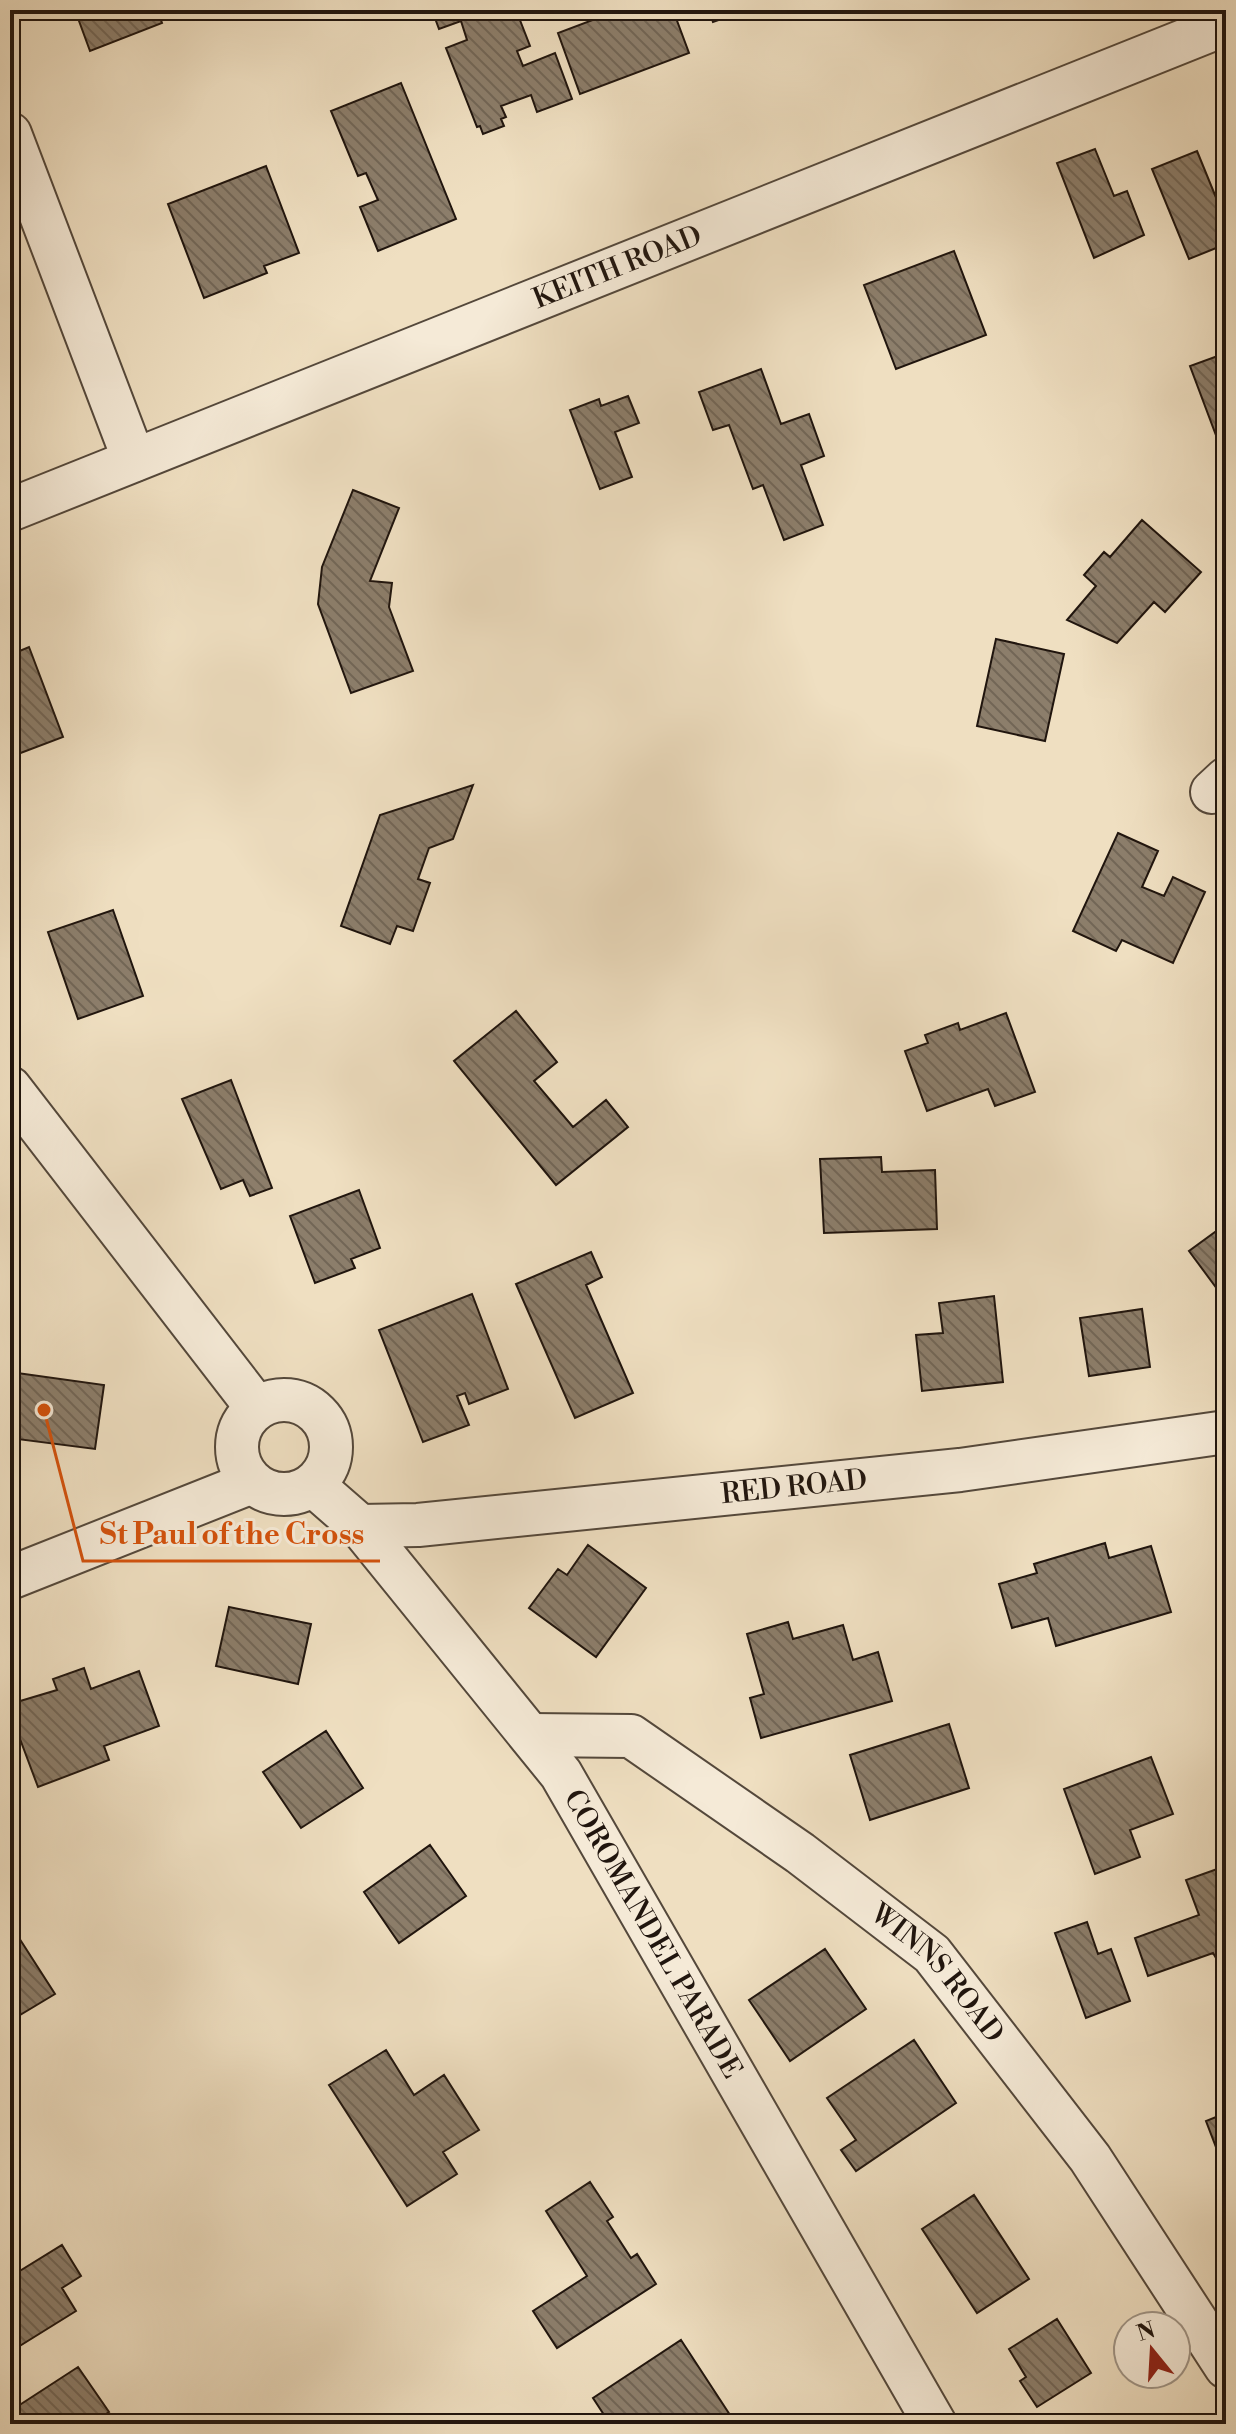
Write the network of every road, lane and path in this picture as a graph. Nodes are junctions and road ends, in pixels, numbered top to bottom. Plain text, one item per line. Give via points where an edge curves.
1 (1226, 24) edge
2 (10, 134) edge
3 (134, 460) junction
4 (10, 510) edge
5 (10, 1088) edge
6 (257, 1408) junction
7 (1226, 1432) edge
8 (252, 1482) junction
9 (313, 1485) junction
10 (360, 1526) junction
11 (10, 1578) edge
12 (592, 1734) junction
13 (530, 1735) junction
14 (561, 1774) junction
15 (1226, 2367) edge
16 (935, 2424) edge

1 - 3 street, KEITH ROAD
2 - 3 street
3 - 4 street, KEITH ROAD
5 - 6 street
6 - 8 street via 237,1444 243,1471
6 - 9 street via 288,1399 317,1412 329,1434 331,1458
7 - 10 street, RED ROAD via 960,1470 418,1525
8 - 9 street via 282,1494
8 - 11 street
9 - 10 street, COROMANDEL PARADE
10 - 13 street, COROMANDEL PARADE
12 - 13 street, WINNS ROAD
12 - 14 street
12 - 15 street, WINNS ROAD via 631,1736 800,1853 932,1954 1090,2158
13 - 14 street, COROMANDEL PARADE
14 - 16 street, COROMANDEL PARADE

